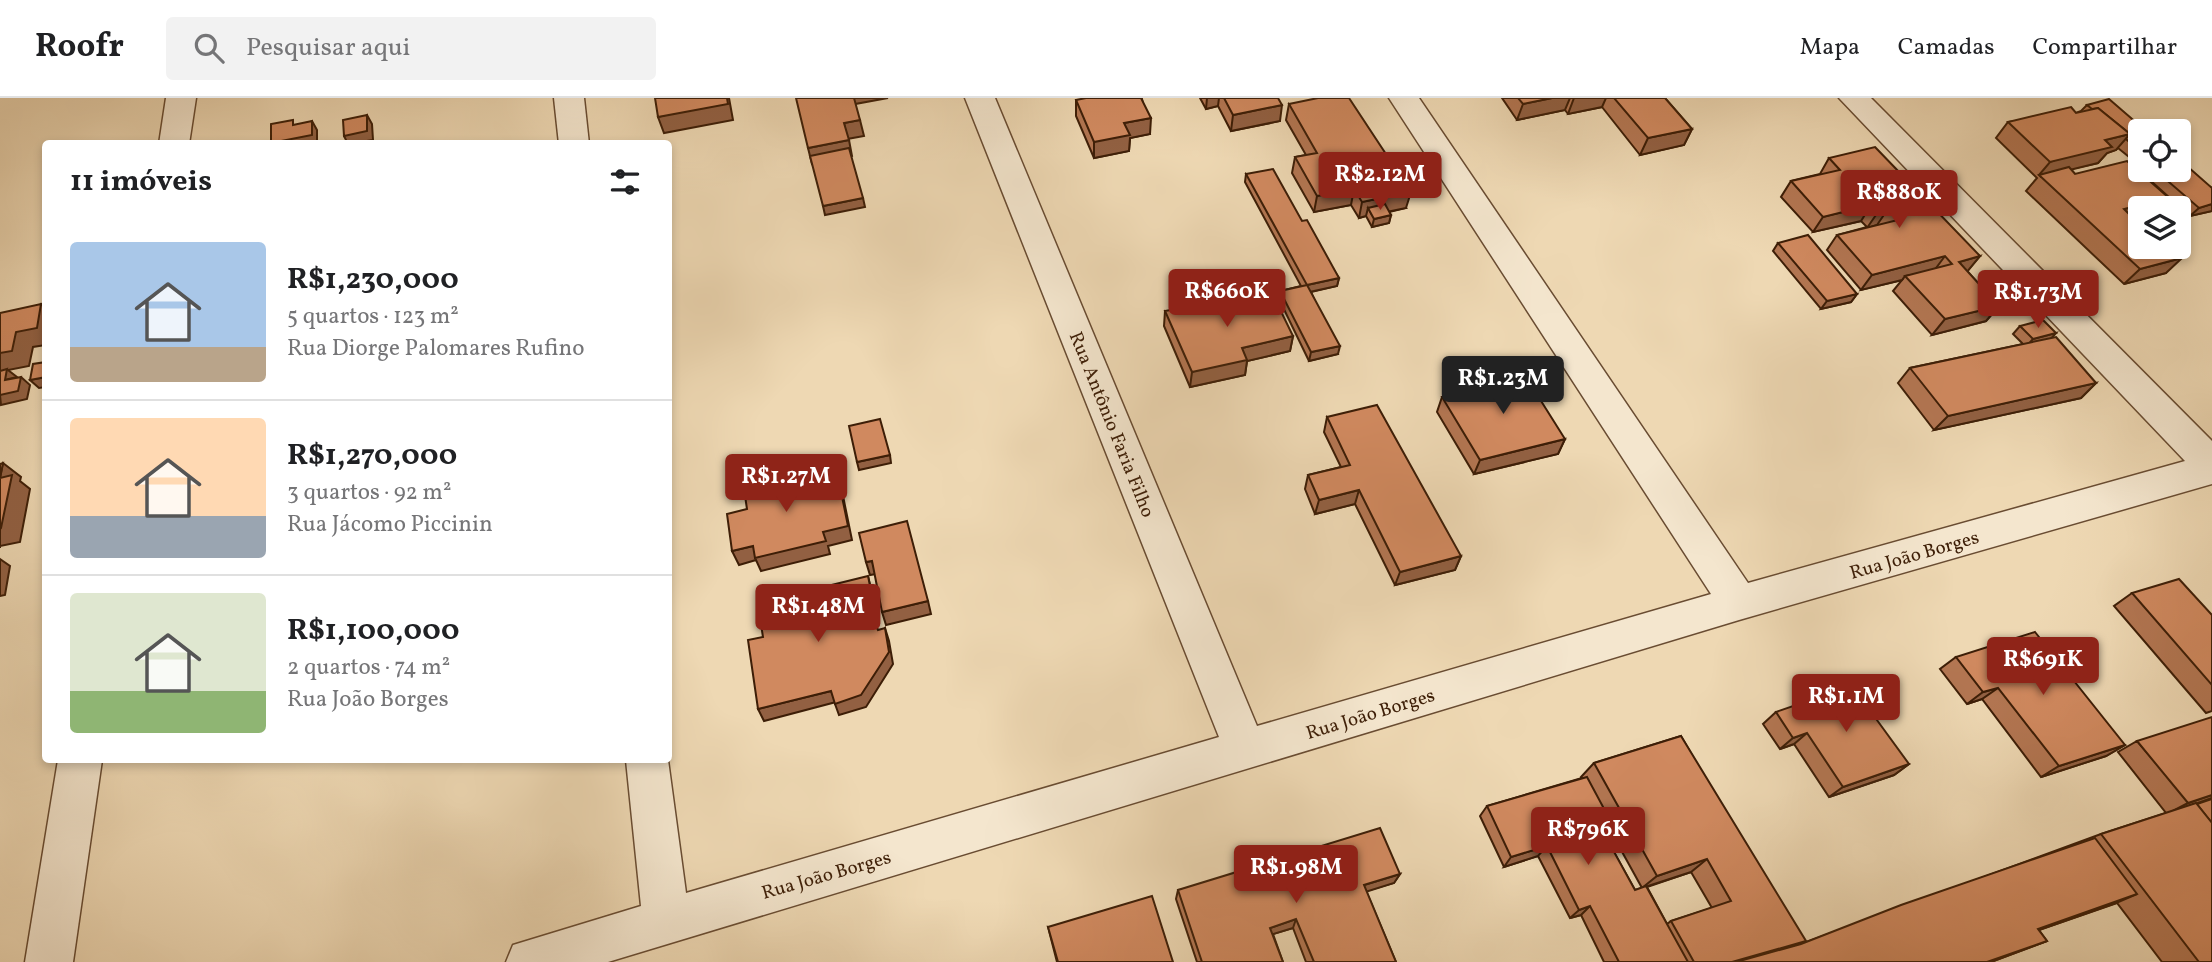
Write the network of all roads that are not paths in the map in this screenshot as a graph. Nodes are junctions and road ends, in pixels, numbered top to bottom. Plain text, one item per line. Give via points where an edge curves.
1 (181, 98) edge
2 (569, 98) edge
3 (980, 98) edge
4 (1404, 98) edge
5 (1854, 98) edge
6 (175, 140) edge
7 (574, 140) edge
8 (2212, 467) edge
9 (1739, 603) junction
10 (1246, 750) junction
11 (80, 763) edge
12 (647, 763) edge
13 (666, 921) junction
14 (49, 962) edge
15 (530, 962) edge

1 - 6 street
2 - 7 street
3 - 10 street, Rua Antônio Faria Filho
4 - 9 street
5 - 8 street
8 - 9 street, Rua João Borges
9 - 10 street, Rua João Borges
10 - 13 street, Rua João Borges
11 - 14 street
12 - 13 street
13 - 15 street, Rua João Borges

